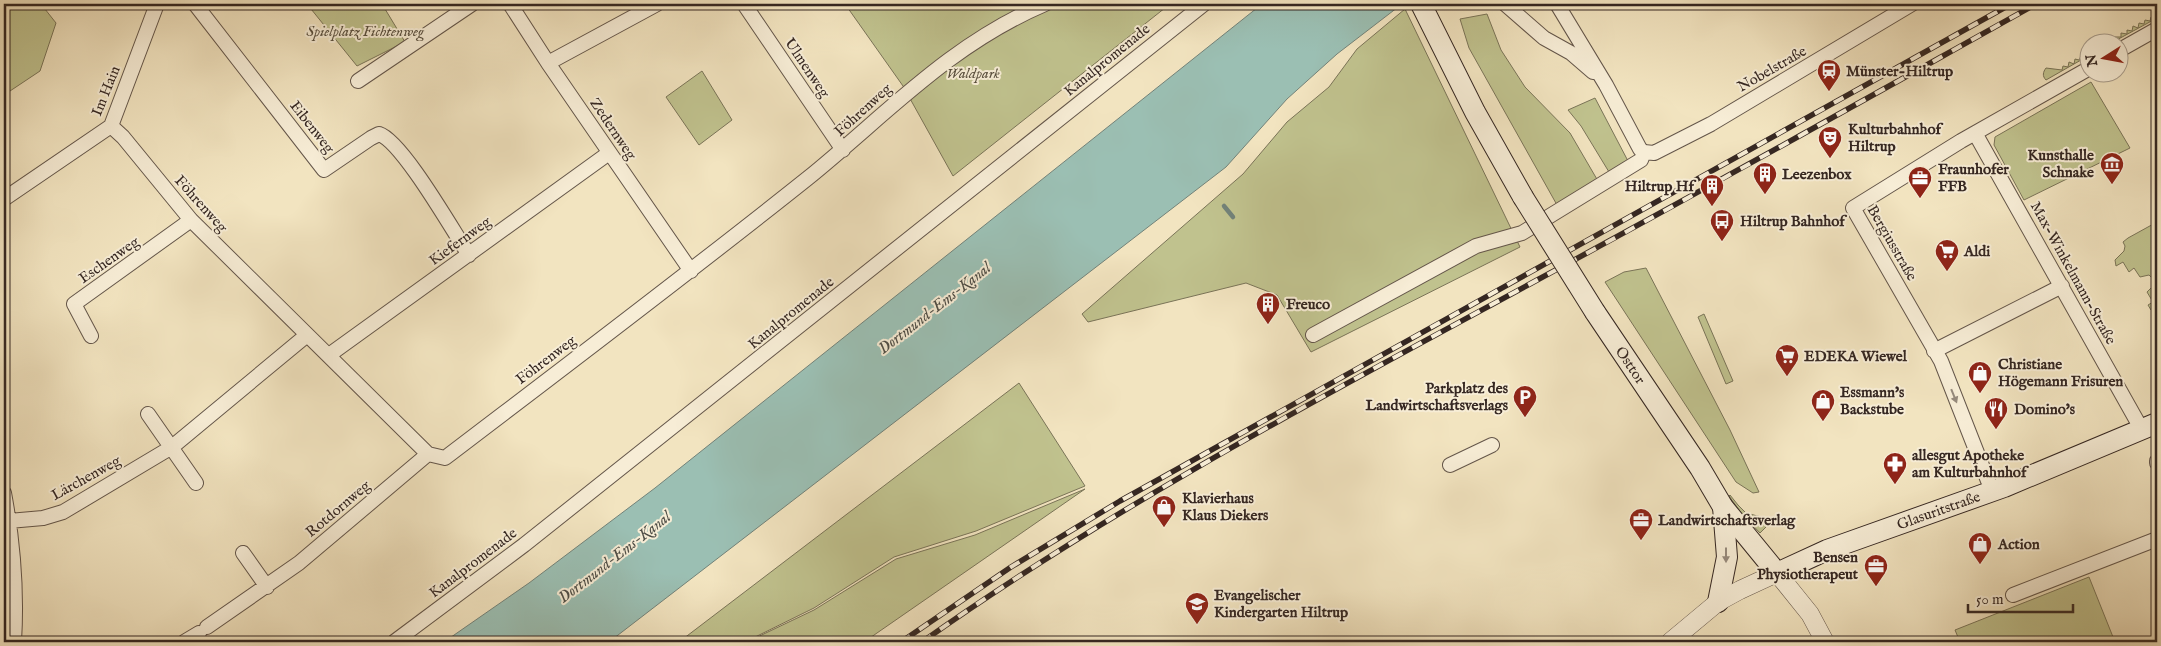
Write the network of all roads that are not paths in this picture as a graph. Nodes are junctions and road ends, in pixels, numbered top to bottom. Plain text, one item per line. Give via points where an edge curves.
1 (157, 4) edge
2 (195, 4) edge
3 (472, 4) edge
4 (510, 4) edge
5 (657, 4) edge
6 (744, 4) edge
7 (1045, 4) edge
8 (1204, 4) edge
9 (1421, 4) edge
10 (1505, 4) edge
11 (1557, 4) edge
12 (1912, 4) edge
13 (2157, 29) edge
14 (2128, 45) edge
15 (548, 63) junction
16 (2078, 75) edge
17 (358, 82) dead end
18 (1606, 85) junction
19 (111, 126) junction
20 (1975, 133) junction
21 (843, 150) junction
22 (1644, 152) junction
23 (610, 153) junction
24 (4, 199) edge
25 (191, 220) junction
26 (469, 255) junction
27 (691, 271) junction
28 (2062, 286) junction
29 (307, 335) junction
30 (1313, 335) dead end
31 (91, 336) dead end
32 (1936, 353) junction
33 (328, 355) junction
34 (148, 414) dead end
35 (2150, 427) edge
36 (1492, 445) dead end
37 (172, 447) junction
38 (428, 454) junction
39 (1450, 466) dead end
40 (196, 483) dead end
41 (1992, 491) junction
42 (4, 493) edge
43 (1723, 507) junction
44 (9, 521) junction
45 (2157, 540) edge
46 (243, 553) dead end
47 (1777, 573) junction
48 (267, 587) junction
49 (2013, 595) dead end
50 (1718, 602) junction
51 (14, 642) edge
52 (184, 642) edge
53 (394, 642) edge
54 (1670, 642) edge
55 (1825, 642) edge

1 - 19 street, Im Hain
2 - 26 street, Eibenweg via 324,170 371,138 379,134 385,136 401,151
3 - 17 street
4 - 15 street, Zedernweg
5 - 15 street
6 - 21 street, Ulmenweg
7 - 21 street, Föhrenweg via 1012,18 949,58
8 - 53 street, Kanalpromenade via 571,509
9 - 43 main road, Osttor, bridge via 1523,197
10 - 18 street via 1544,38 1583,62
11 - 18 street
12 - 22 street, Nobelstraße via 1711,124 1654,153
13 - 14 street
15 - 23 street, Zedernweg
16 - 20 street, Bergiusstraße
18 - 22 street via 1636,143
19 - 24 street, Im Hain
19 - 25 street, Föhrenweg
20 - 28 street, Max-Winkelmann-Straße
20 - 32 street, Bergiusstraße via 1853,208
21 - 27 street, Föhrenweg
22 - 30 street via 1641,160 1522,233 1476,246
23 - 26 street, Kiefernweg
23 - 27 street, Zedernweg
25 - 29 street, Föhrenweg
25 - 31 street, Eschenweg via 74,304
26 - 33 street, Kiefernweg
27 - 38 street, Föhrenweg via 445,458
28 - 32 street
28 - 35 street, Max-Winkelmann-Straße
29 - 33 street, Föhrenweg
29 - 37 street, Lärchenweg
32 -> 41 street, Bergiusstraße
33 - 38 street, Föhrenweg
34 - 37 street
35 - 41 main road, Glasuritstraße
36 - 39 street
37 - 40 street
37 - 44 street, Lärchenweg via 63,512
38 - 48 street, Rotdornweg
41 - 47 main road, Glasuritstraße via 1827,550
42 - 44 street
43 - 47 main road, Osttor
43 -> 50 main road, Osttor via 1727,557
44 - 51 street
45 - 49 street
46 - 48 street
47 - 50 street
47 - 55 street via 1810,614
48 - 52 street, Rotdornweg
50 - 54 street

